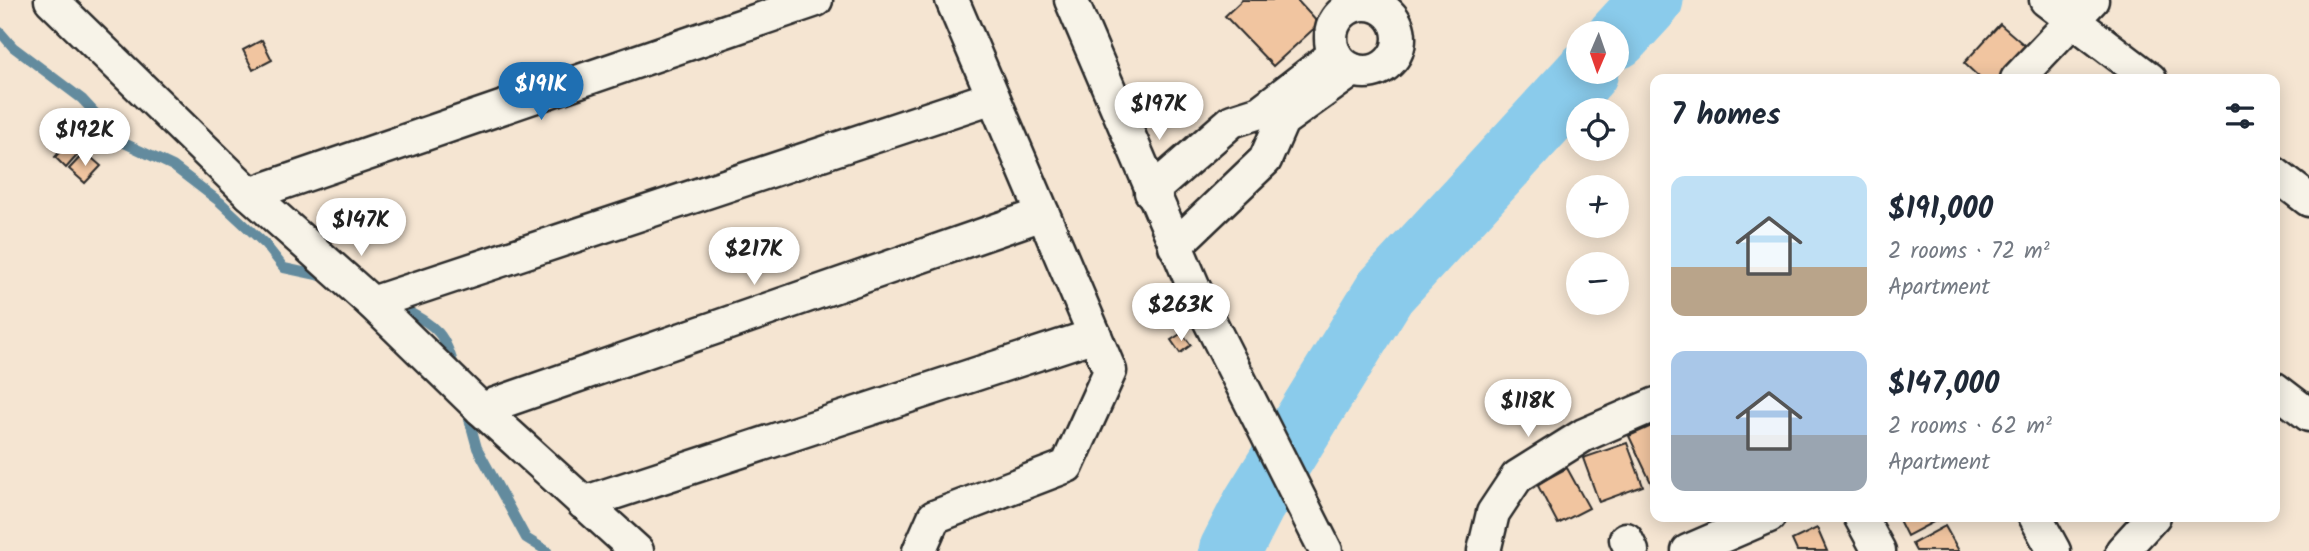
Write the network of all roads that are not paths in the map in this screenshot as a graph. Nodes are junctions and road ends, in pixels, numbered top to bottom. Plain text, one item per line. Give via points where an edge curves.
1 (816, 0) edge
2 (952, 0) edge
3 (1071, 0) edge
4 (2046, 0) edge
5 (56, 1) edge
6 (1328, 9) edge
7 (1403, 10) edge
8 (2083, 10) edge
9 (1344, 62) junction
10 (2022, 74) edge
11 (2145, 74) edge
12 (993, 97) junction
13 (2280, 178) edge
14 (1151, 192) junction
15 (250, 194) junction
16 (2309, 200) edge
17 (1043, 214) junction
18 (1175, 246) junction
19 (372, 303) junction
20 (1095, 335) junction
21 (2280, 393) edge
22 (1650, 407) edge
23 (481, 409) junction
24 (2309, 415) edge
25 (583, 503) junction
26 (1755, 522) edge
27 (1863, 522) edge
28 (2038, 522) edge
29 (2149, 522) edge
30 (1325, 549) edge
31 (637, 551) edge
32 (919, 551) edge
33 (1484, 551) edge
34 (1688, 551) edge
35 (1879, 551) edge
36 (2054, 551) edge
37 (2122, 551) edge

1 - 15 street
2 - 12 street
3 - 14 street
4 - 8 street
5 - 15 street
6 - 7 street via 1360,4
6 - 9 street via 1332,42
7 - 9 street via 1398,48 1391,61 1366,72
8 - 10 street
8 - 11 street
9 - 14 street via 1260,112 1232,121
9 - 18 street via 1282,121 1265,160
12 - 17 street
12 - 19 street
13 - 16 street
14 - 18 street
15 - 19 street
17 - 20 street
17 - 23 street
18 - 30 street
19 - 23 street
20 - 25 street
20 - 32 street via 1110,371 1067,466 934,517
21 - 24 street
22 - 33 street via 1584,435 1517,477 1493,513
23 - 25 street
25 - 31 street
26 - 34 street
27 - 35 street
28 - 36 street
29 - 37 street

